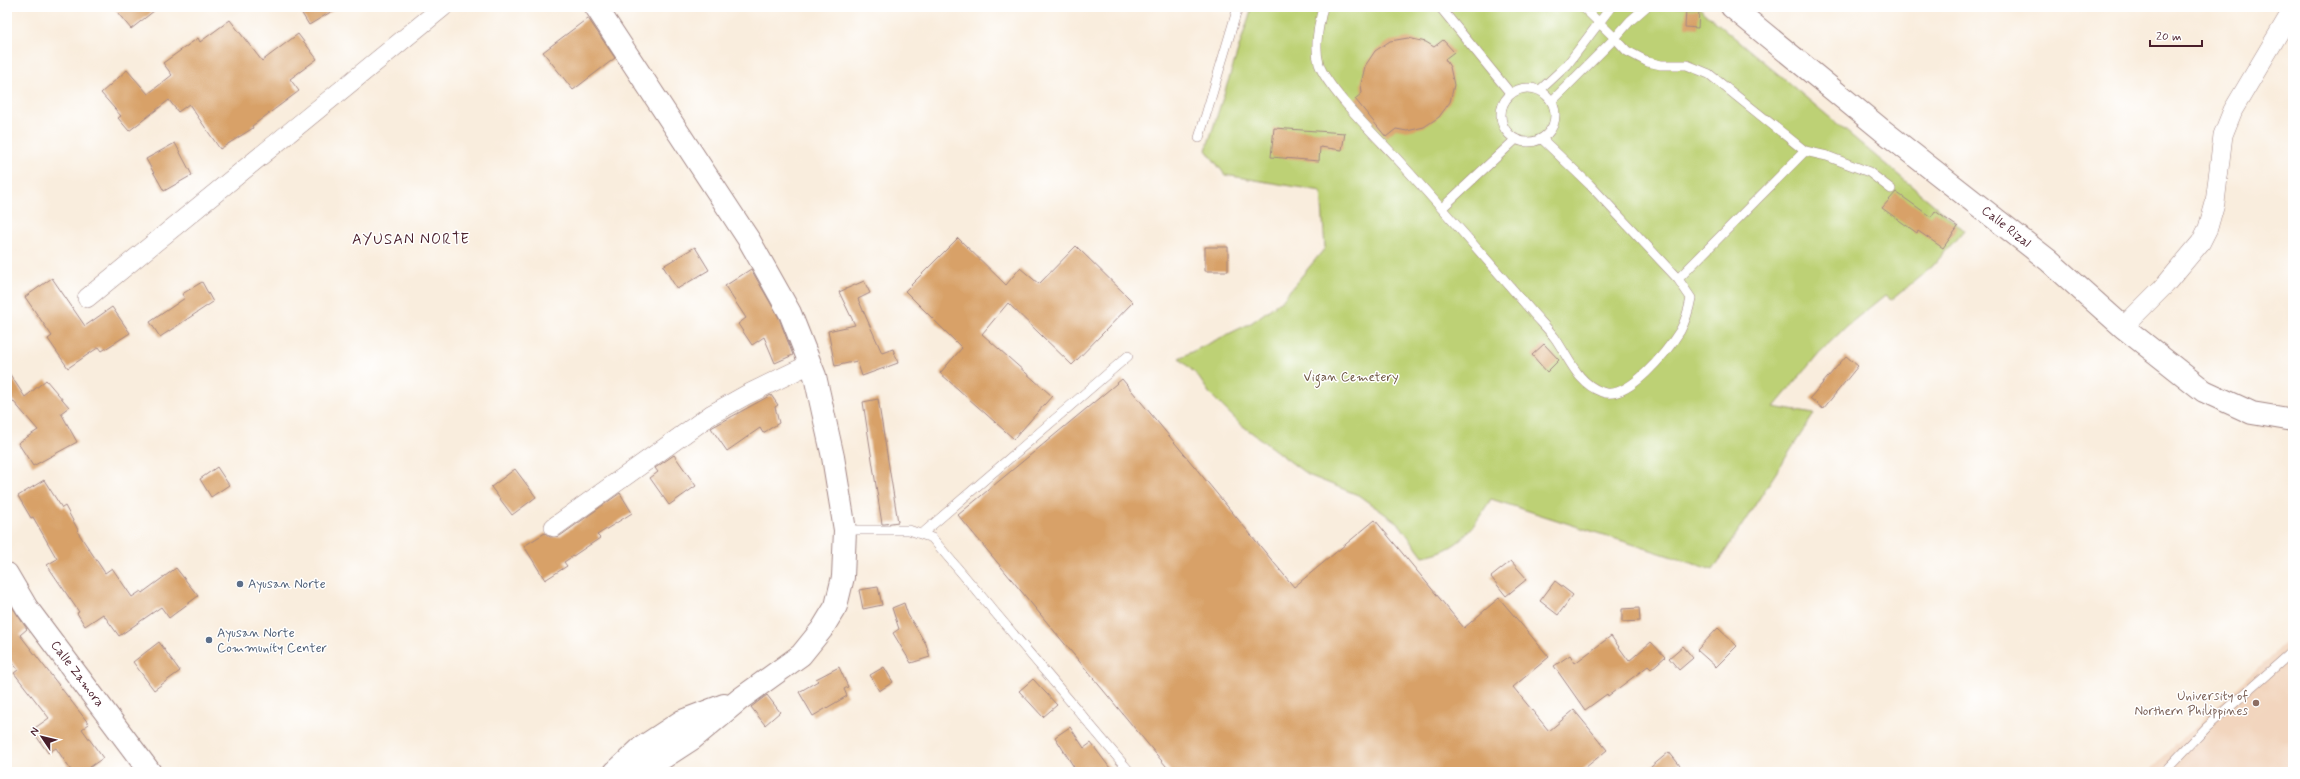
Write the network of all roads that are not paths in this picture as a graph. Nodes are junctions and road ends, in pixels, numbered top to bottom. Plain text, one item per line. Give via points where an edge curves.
1 (443, 7) edge
2 (596, 7) edge
3 (1238, 7) edge
4 (1322, 7) edge
5 (1440, 7) edge
6 (1583, 7) edge
7 (1611, 7) edge
8 (1646, 7) edge
9 (1732, 7) edge
10 (2293, 9) edge
11 (1599, 23) junction
12 (1615, 38) junction
13 (1540, 90) junction
14 (1511, 94) junction
15 (1552, 101) junction
16 (1199, 138) dead end
17 (1516, 139) junction
18 (1542, 139) junction
19 (1805, 151) junction
20 (1891, 189) dead end
21 (1442, 208) junction
22 (1678, 279) junction
23 (87, 298) dead end
24 (2123, 327) junction
25 (1128, 356) dead end
26 (810, 364) junction
27 (2293, 420) edge
28 (554, 527) dead end
29 (845, 530) junction
30 (923, 533) junction
31 (7, 574) edge
32 (2293, 651) edge
33 (646, 757) junction
34 (150, 772) edge
35 (615, 772) edge
36 (626, 772) edge
37 (1130, 772) edge
38 (2164, 772) edge

1 - 23 street
2 - 26 street via 749,240 790,313
3 - 16 lane
4 - 21 lane via 1318,34 1319,64 1324,73 1342,99
5 - 14 lane
6 - 11 lane
7 - 11 lane
8 - 12 lane via 1630,20
9 - 24 street, Calle Rizal via 1882,130 2048,260
10 - 24 street via 2233,110 2223,135 2215,203 2201,242 2166,284
11 - 12 lane
11 - 13 lane via 1566,65
12 - 15 lane
12 - 19 lane via 1627,51 1648,62 1661,66 1687,65 1709,74
13 - 14 lane via 1519,89
13 - 15 lane
14 - 17 lane via 1504,102 1501,111 1502,121 1505,130
15 - 18 lane via 1555,109 1554,124
17 - 18 lane via 1533,142
17 - 21 lane
18 - 22 lane via 1590,185
19 - 20 lane via 1869,172
19 - 22 lane
21 - 22 lane via 1554,338 1580,378 1603,393 1613,393 1627,388 1644,375 1680,330 1688,315 1691,298
24 - 27 street, Calle Rizal via 2204,391 2252,413
25 - 30 lane
26 - 28 street via 712,414
26 - 29 street via 833,457
29 - 30 lane via 909,530
29 - 33 street via 844,577 836,606 801,655 740,699
30 - 37 lane via 932,538
31 - 34 street, Calle Zamora via 27,608
32 - 38 lane via 2207,727
33 - 35 street
33 - 36 street

